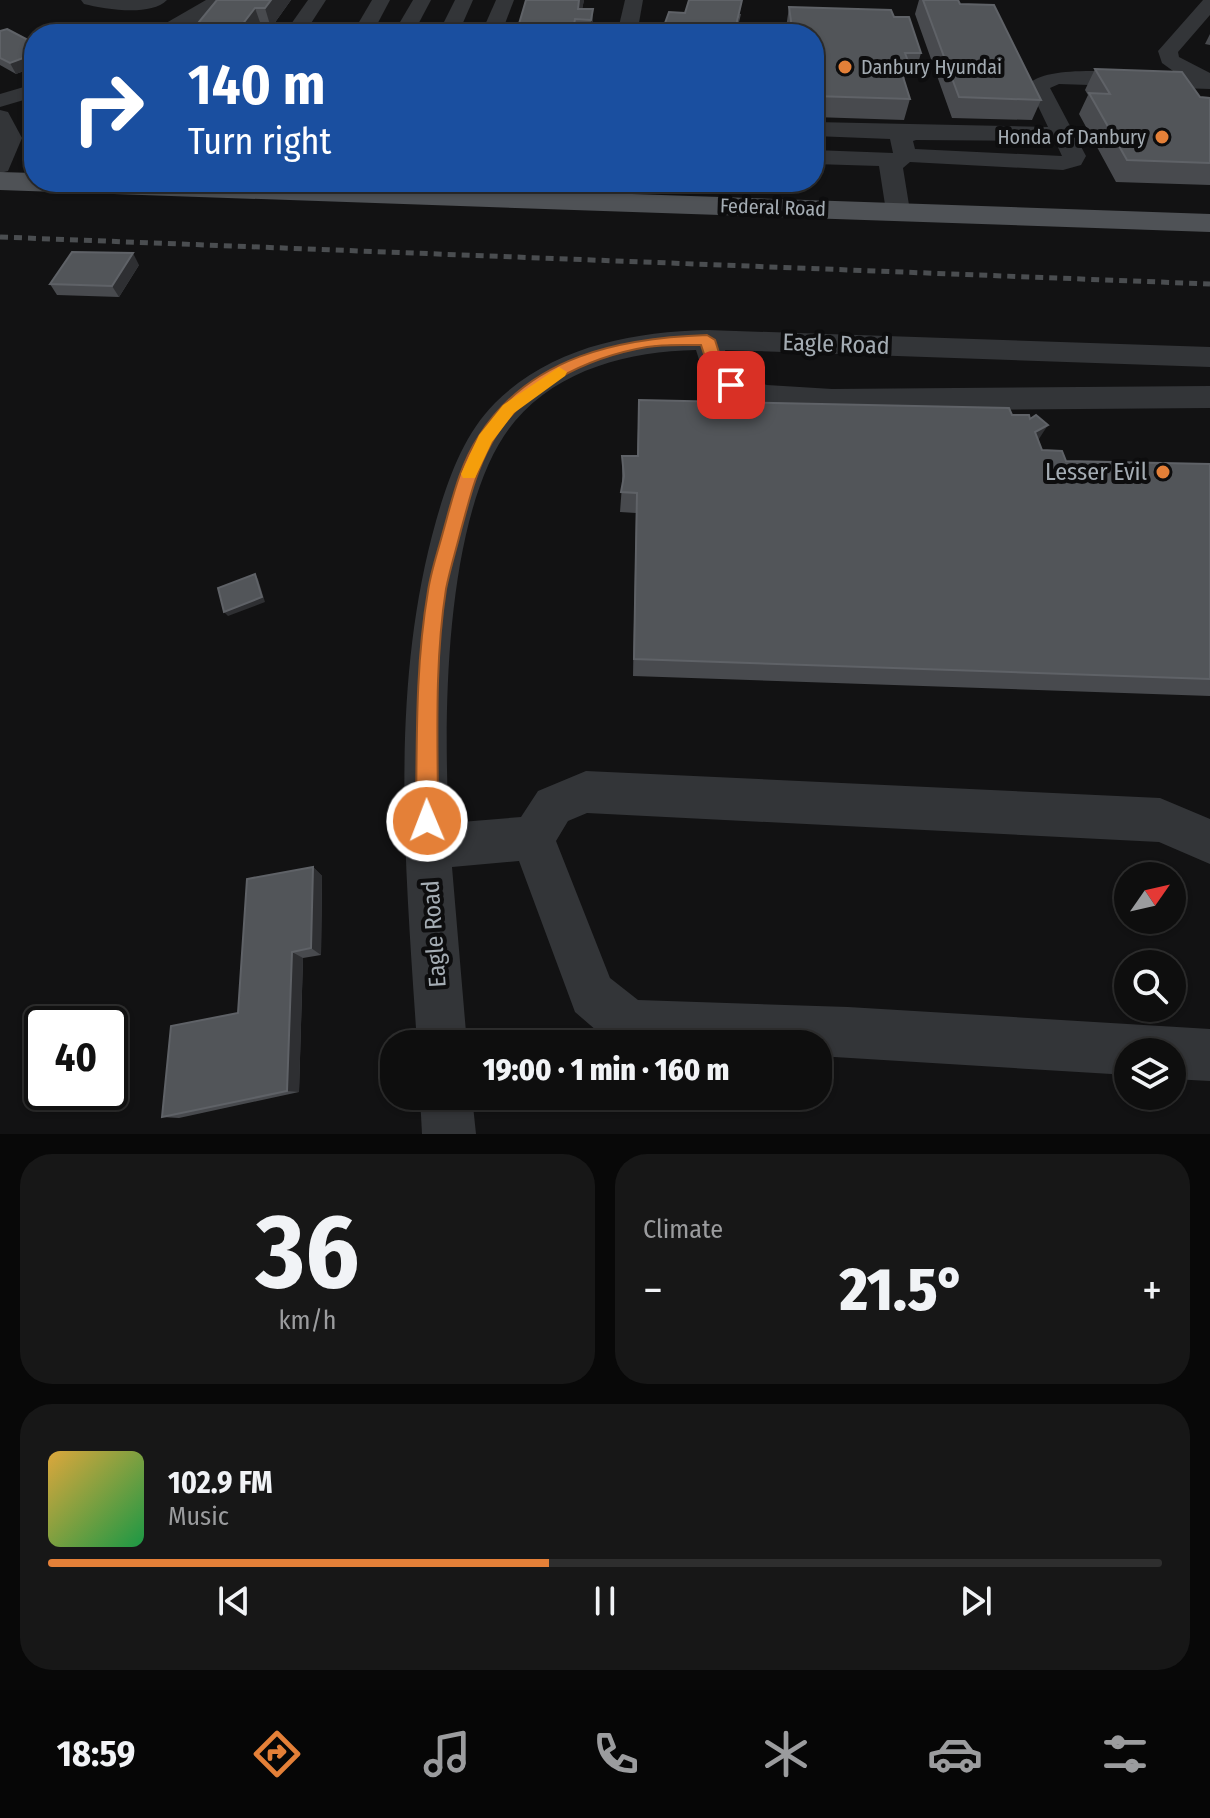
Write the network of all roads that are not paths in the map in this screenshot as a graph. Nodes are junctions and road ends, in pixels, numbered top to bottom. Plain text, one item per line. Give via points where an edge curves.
1 (90, 0) edge
2 (158, 0) edge
3 (216, 0) edge
4 (317, 0) edge
5 (381, 0) edge
6 (422, 0) edge
7 (464, 0) edge
8 (505, 0) edge
9 (634, 0) edge
10 (1210, 4) edge
11 (176, 24) edge
12 (301, 24) edge
13 (368, 24) edge
14 (409, 24) edge
15 (453, 24) edge
16 (495, 24) edge
17 (629, 24) edge
18 (1205, 82) edge
19 (24, 93) edge
20 (0, 101) edge
21 (1210, 105) edge
22 (0, 117) edge
23 (824, 129) edge
24 (912, 133) junction
25 (1063, 134) junction
26 (824, 157) edge
27 (900, 158) junction
28 (0, 166) edge
29 (0, 181) edge
30 (24, 182) edge
31 (619, 192) edge
32 (898, 211) junction
33 (1210, 223) edge
34 (707, 340) junction
35 (1052, 352) junction
36 (1210, 357) edge
37 (1210, 397) edge
38 (1068, 398) junction
39 (533, 838) junction
40 (1210, 842) edge
41 (427, 847) junction
42 (441, 1030) edge
43 (1114, 1049) edge
44 (1186, 1054) edge
45 (1210, 1055) edge
46 (447, 1110) edge
47 (449, 1134) edge

1 - 2 street via 118,6
3 - 11 street
4 - 12 street
5 - 13 street
6 - 14 street
7 - 15 street
8 - 16 street
9 - 17 street
10 - 18 street via 1168,51 1169,59
18 - 21 street
18 - 25 street via 1044,81 1038,85
19 - 20 street
22 - 28 street via 11,138
23 - 24 street
24 - 25 street
24 - 27 street via 901,138
25 - 27 street via 1074,156 1063,163
26 - 27 street
27 - 32 street via 891,166
29 - 30 main road, Federal Road
31 - 32 main road, Federal Road
32 - 33 main road, Federal Road
34 - 35 street, Eagle Road
34 - 38 street via 716,366 731,385 766,396
34 - 41 street, Eagle Road via 650,342 573,364 508,409 485,439 465,483 437,588 428,661
35 - 36 street, Eagle Road
35 - 38 street
37 - 38 street
39 - 40 street via 553,806 586,792 1160,820
39 - 41 street
39 - 43 street via 592,995 629,1025
41 - 42 street, Eagle Road
44 - 45 street
46 - 47 street

